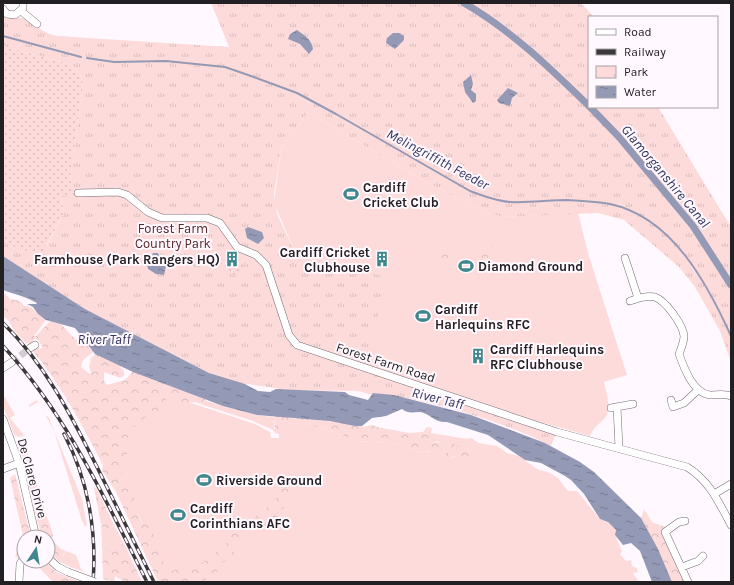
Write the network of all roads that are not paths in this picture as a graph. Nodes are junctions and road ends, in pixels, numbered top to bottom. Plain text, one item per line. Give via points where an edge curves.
1 (23, 3) edge
2 (3, 9) edge
3 (21, 11) junction
4 (37, 24) dead end
5 (78, 194) dead end
6 (625, 258) dead end
7 (638, 298) junction
8 (630, 301) dead end
9 (12, 362) tunnel mouth
10 (3, 368) edge
11 (698, 390) junction
12 (731, 396) edge
13 (671, 400) dead end
14 (633, 404) dead end
15 (3, 424) edge
16 (618, 447) junction
17 (19, 463) junction
18 (3, 469) edge
19 (731, 484) edge
20 (714, 494) junction
21 (685, 521) dead end
22 (731, 525) edge
23 (34, 529) edge
24 (703, 556) dead end
25 (56, 565) edge
26 (682, 567) junction
27 (20, 569) edge
28 (19, 582) edge
29 (95, 582) edge
30 (688, 582) edge

1 - 3 street
2 - 3 street via 10,16 15,16
3 - 4 street
5 - 16 street, Forest Farm Road via 118,192 162,218 206,218 220,223 237,247 260,257 266,265 289,335 303,348 557,432
6 - 7 street
7 - 8 street
7 - 11 street via 654,297 661,300 677,320 684,338 679,354
9 - 10 street
11 - 12 street via 709,395
11 - 13 street via 684,403 673,407
14 - 16 street via 614,408
15 - 17 street, De Clare Drive
16 - 20 street, Forest Farm Road via 687,467 699,475
17 - 18 street
17 - 23 street, De Clare Drive
19 - 20 street
20 - 22 street, Forest Farm Road
21 - 26 street via 679,522 665,532
24 - 26 street via 698,561
25 - 29 street, bridge
26 - 30 street
27 - 28 street

